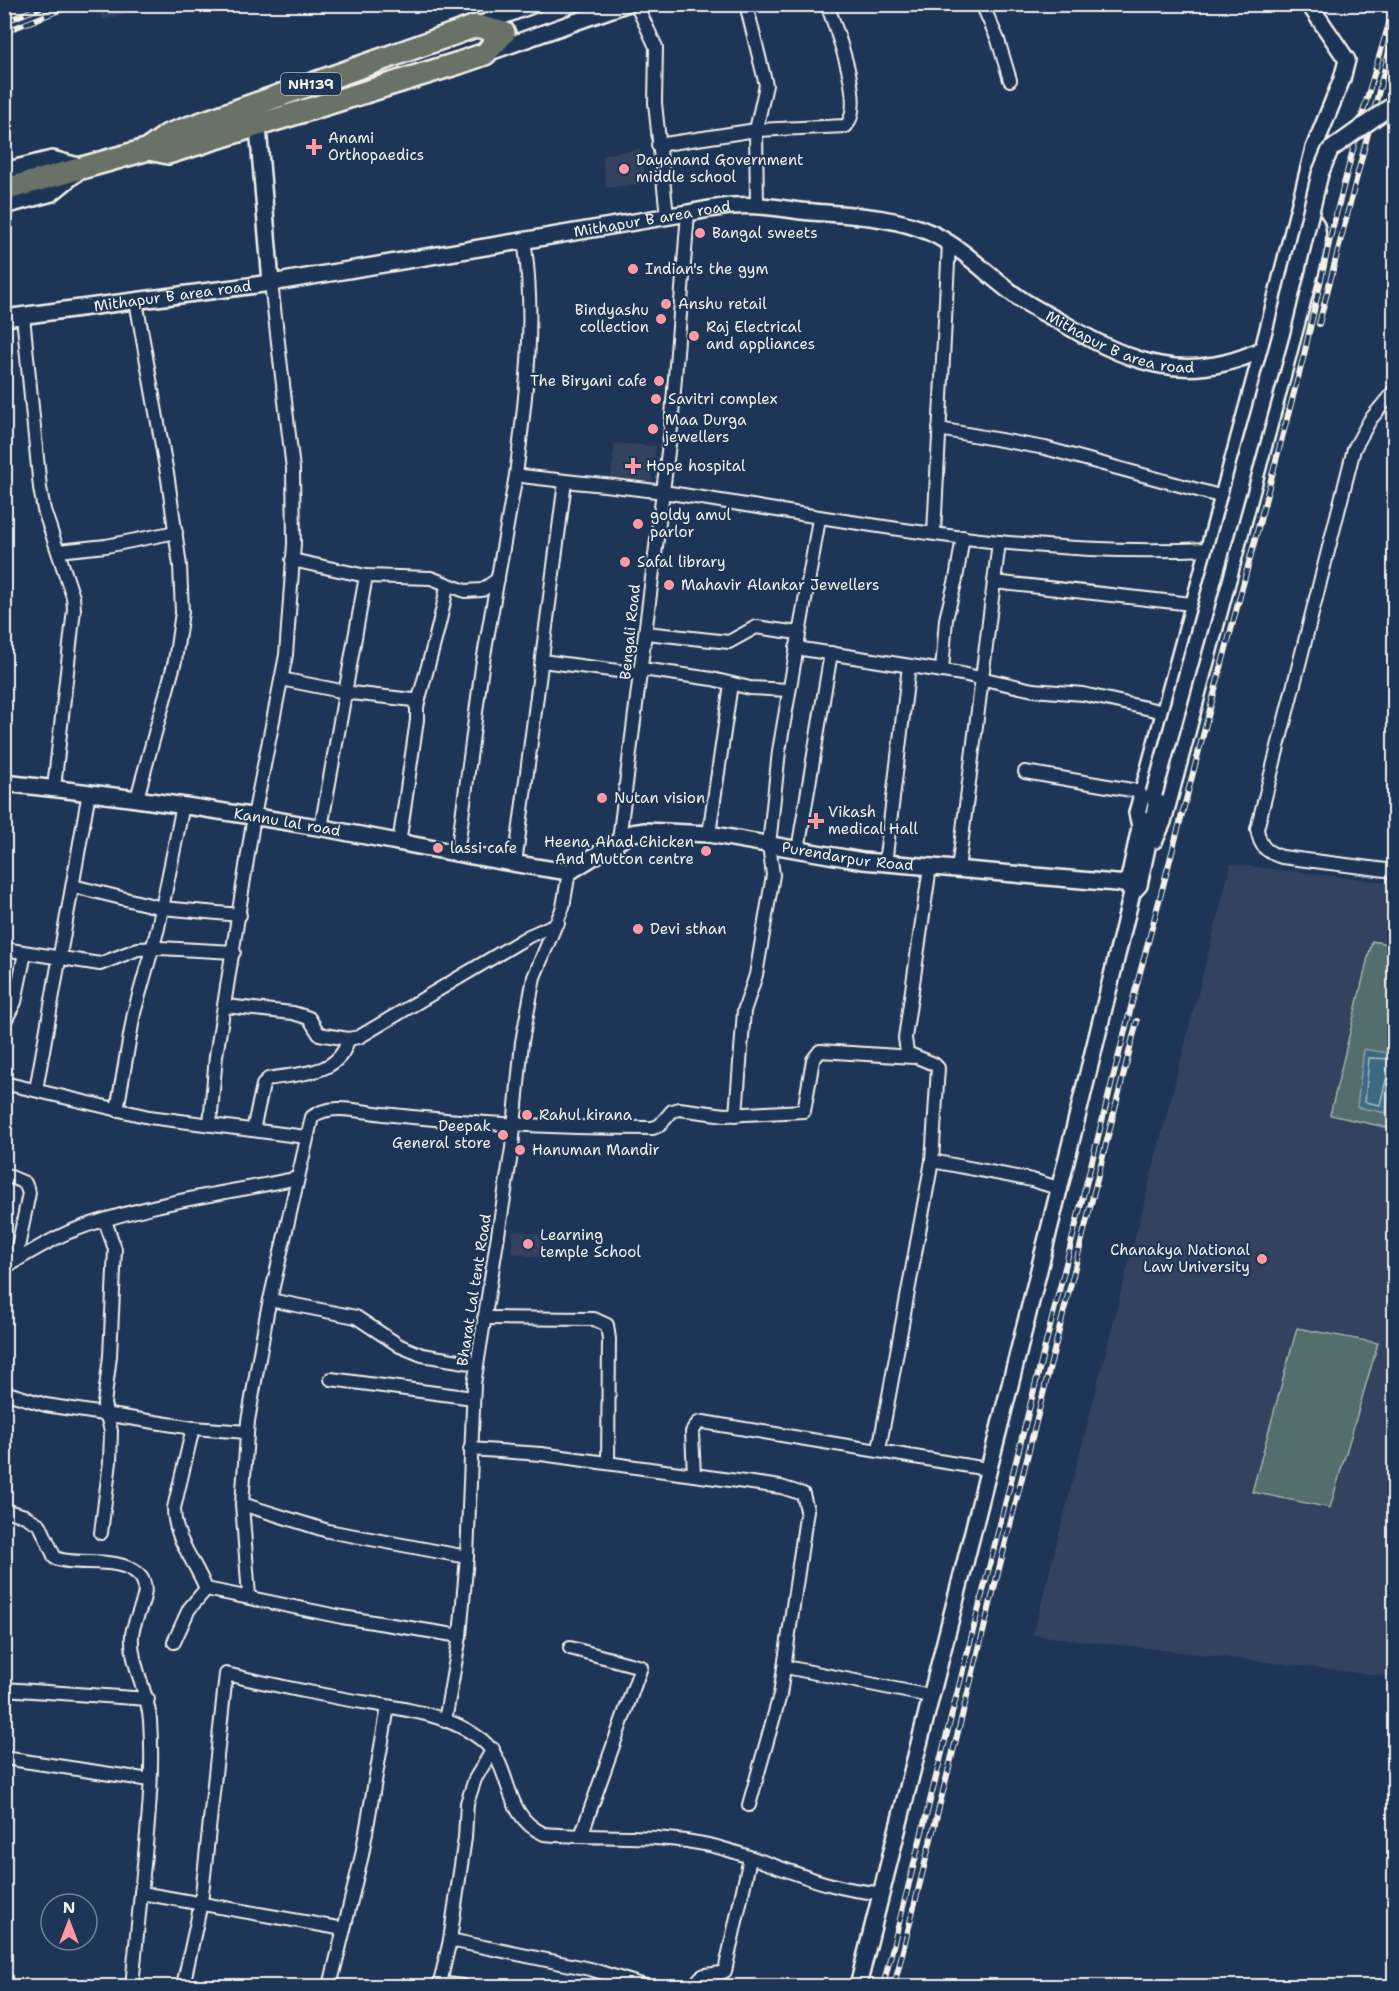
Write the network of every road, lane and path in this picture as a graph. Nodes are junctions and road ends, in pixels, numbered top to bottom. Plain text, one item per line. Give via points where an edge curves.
1 (535, 4) edge
2 (626, 4) edge
3 (636, 4) edge
4 (746, 4) edge
5 (828, 4) edge
6 (982, 4) edge
7 (1309, 4) edge
8 (476, 26) junction
9 (413, 48) junction
10 (485, 54) junction
11 (422, 75) junction
12 (1010, 80) dead end
13 (255, 104) junction
14 (1395, 104) edge
15 (258, 127) junction
16 (756, 130) junction
17 (658, 145) junction
18 (149, 149) junction
19 (82, 167) junction
20 (4, 171) edge
21 (4, 190) edge
22 (4, 206) edge
23 (757, 206) junction
24 (1298, 210) junction
25 (688, 213) junction
26 (667, 216) junction
27 (524, 240) junction
28 (949, 243) junction
29 (271, 283) junction
30 (136, 301) junction
31 (23, 316) junction
32 (4, 318) edge
33 (1263, 349) junction
34 (1395, 391) edge
35 (939, 429) junction
36 (516, 475) junction
37 (566, 482) junction
38 (661, 493) junction
39 (1224, 497) junction
40 (819, 519) junction
41 (176, 532) junction
42 (934, 533) junction
43 (963, 537) junction
44 (999, 542) junction
45 (1208, 549) junction
46 (58, 551) junction
47 (292, 560) junction
48 (366, 576) junction
49 (498, 579) junction
50 (994, 582) junction
51 (447, 585) junction
52 (1192, 604) junction
53 (646, 633) junction
54 (798, 633) junction
55 (796, 648) junction
56 (831, 653) junction
57 (542, 661) junction
58 (909, 666) junction
59 (641, 671) junction
60 (942, 671) junction
61 (980, 678) junction
62 (281, 679) junction
63 (731, 684) junction
64 (789, 690) junction
65 (346, 692) junction
66 (417, 707) junction
67 (1164, 712) junction
68 (1025, 772) dead end
69 (4, 783) edge
70 (54, 788) junction
71 (89, 792) junction
72 (1148, 793) junction
73 (138, 798) junction
74 (183, 805) junction
75 (254, 816) junction
76 (1145, 820) junction
77 (321, 828) junction
78 (709, 834) junction
79 (620, 840) junction
80 (399, 844) junction
81 (769, 845) junction
82 (1148, 845) junction
83 (798, 850) junction
84 (457, 855) junction
85 (514, 864) junction
86 (885, 864) junction
87 (930, 867) junction
88 (958, 870) junction
89 (1395, 871) edge
90 (568, 872) junction
91 (73, 886) junction
92 (1133, 887) junction
93 (162, 908) junction
94 (240, 915) junction
95 (558, 923) junction
96 (153, 948) junction
97 (4, 949) edge
98 (25, 952) junction
99 (234, 952) junction
100 (61, 958) junction
101 (225, 1006) junction
102 (4, 1023) edge
103 (348, 1039) junction
104 (913, 1057) junction
105 (4, 1083) edge
106 (36, 1090) junction
107 (117, 1110) junction
108 (736, 1114) junction
109 (210, 1124) junction
110 (514, 1124) junction
111 (253, 1130) junction
112 (306, 1137) junction
113 (932, 1161) junction
114 (4, 1174) edge
115 (298, 1178) junction
116 (1061, 1189) junction
117 (105, 1221) junction
118 (10, 1265) edge
119 (270, 1300) junction
120 (484, 1318) junction
121 (477, 1364) junction
122 (331, 1379) dead end
123 (4, 1392) edge
124 (473, 1398) junction
125 (108, 1415) junction
126 (193, 1428) junction
127 (247, 1432) junction
128 (470, 1449) junction
129 (879, 1450) junction
130 (608, 1463) junction
131 (987, 1469) junction
132 (694, 1475) junction
133 (242, 1504) junction
134 (4, 1510) edge
135 (101, 1533) dead end
136 (467, 1557) junction
137 (206, 1589) junction
138 (249, 1596) junction
139 (460, 1636) junction
140 (174, 1642) dead end
141 (570, 1648) dead end
142 (786, 1667) junction
143 (4, 1689) edge
144 (930, 1696) junction
145 (148, 1699) junction
146 (388, 1707) junction
147 (445, 1721) junction
148 (493, 1749) junction
149 (4, 1758) edge
150 (150, 1780) junction
151 (749, 1805) dead end
152 (581, 1836) junction
153 (750, 1858) junction
154 (141, 1893) junction
155 (881, 1893) junction
156 (201, 1903) junction
157 (344, 1929) junction
158 (450, 1940) junction
159 (132, 1986) edge
160 (183, 1986) edge
161 (330, 1986) edge
162 (462, 1986) edge
163 (645, 1986) edge
164 (695, 1986) edge
165 (858, 1986) edge

1 - 8 street
2 - 10 street
3 - 17 street via 656,47
4 - 16 street via 766,85
5 - 16 street via 851,89 852,120 840,128
6 - 12 street
7 - 24 street via 1347,60 1314,148
8 - 9 highway, NH139
8 - 10 highway via 504,33
9 - 11 highway
9 - 13 highway, NH139
10 - 11 highway, NH139
11 - 15 highway, NH139
13 - 15 highway
13 - 18 highway, NH139 via 168,135
14 - 72 street, bridge via 1330,150 1320,174 1282,331
15 - 18 highway, NH139 via 168,153
15 - 29 street
16 - 17 street
16 - 23 street
17 - 26 street
18 - 19 highway, NH139
19 - 20 street via 52,159
19 - 21 highway, NH139
19 - 22 street via 52,193
23 - 25 street, Mithapur B area road
23 - 28 street, Mithapur B area road via 880,219 929,232
24 - 33 street
24 - 82 street via 1314,219 1317,247 1163,822 1157,837
25 - 26 street, Mithapur B area road
25 - 38 street, Bengali Road via 673,404
26 - 27 street, Mithapur B area road
27 - 29 street, Mithapur B area road
27 - 36 street via 530,277 529,369
28 - 33 street, Mithapur B area road via 1019,298 1098,344 1131,358 1170,366 1209,366 1248,357
28 - 35 street
29 - 30 street, Mithapur B area road
29 - 47 street via 293,459
30 - 31 street, Mithapur B area road
30 - 41 street
31 - 32 street, Mithapur B area road
31 - 46 street via 40,488
33 - 39 street
34 - 89 street via 1370,420 1354,449 1257,829 1260,843 1268,852 1282,857
35 - 39 street via 1045,448
35 - 42 street
36 - 37 street
36 - 49 street
37 - 38 street
37 - 57 street
38 - 40 street
38 - 53 street, Bengali Road
39 - 45 street
40 - 42 street
40 - 54 street
41 - 46 street
41 - 73 street via 182,612 179,645
42 - 43 street
43 - 44 street
43 - 60 street via 946,619
44 - 45 street via 1080,549
44 - 50 street
45 - 52 street
46 - 70 street via 74,609
47 - 48 street
47 - 62 street
48 - 51 street via 421,576
48 - 65 street
49 - 51 street via 482,590 465,591
49 - 84 street
50 - 52 street
50 - 61 street
51 - 66 street via 443,616
52 - 67 street
53 - 54 street via 721,642 738,639 756,627
53 - 59 street, Bengali Road
54 - 55 street
55 - 56 street
55 - 64 street
56 - 58 street
56 - 83 street
57 - 59 street
57 - 85 street
58 - 60 street
58 - 86 street
59 - 63 street via 691,675
59 - 79 street, Bengali Road
60 - 61 street
61 - 67 street via 1033,690 1083,693
61 - 88 street
62 - 65 street
62 - 75 street
63 - 64 street
63 - 78 street
64 - 81 street
65 - 66 street via 403,697 413,700
65 - 77 street
66 - 80 street
67 - 72 street
68 - 72 street
69 - 70 street, Kannu lal road
70 - 71 street, Kannu lal road
71 - 73 street, Kannu lal road
71 - 91 street
72 - 76 street via 1156,805
73 - 74 street, Kannu lal road
74 - 75 street, Kannu lal road
74 - 93 street
75 - 77 street, Kannu lal road
75 - 94 street
76 - 82 street
76 - 92 street
77 - 80 street, Kannu lal road
78 - 79 street, Purendarpur Road via 645,831
78 - 81 street, Purendarpur Road
79 - 90 street, Purendarpur Road
80 - 84 street, Kannu lal road
81 - 83 street, Purendarpur Road
81 - 108 street via 773,875 756,975 744,1011
82 - 92 street
83 - 86 street, Purendarpur Road
84 - 85 street, Kannu lal road
85 - 90 street, Kannu lal road
86 - 87 street, Purendarpur Road
87 - 88 street, Purendarpur Road
87 - 104 street via 905,1038 907,1053
88 - 92 street, Purendarpur Road
90 - 95 street, Bharat Lal tent Road via 567,894
91 - 93 street
91 - 100 street
92 - 116 street
93 - 94 street
93 - 96 street
94 - 99 street
95 - 103 street via 529,936 370,1032
95 - 110 street, Bharat Lal tent Road via 530,991
96 - 99 street
96 - 100 street via 138,949 100,964
96 - 107 street via 134,1013
97 - 98 street
98 - 100 street
98 - 102 street via 15,1002
99 - 101 street
100 - 106 street
101 - 103 street via 302,1015 309,1018 319,1034
101 - 109 street
103 - 111 street via 338,1060 323,1069 268,1079 263,1085
104 - 108 street via 820,1051 813,1060 804,1111
104 - 113 street via 938,1068
105 - 106 street
106 - 107 street
107 - 109 street
108 - 110 street via 679,1109 653,1128
109 - 111 street
110 - 112 street via 323,1110 312,1117
110 - 120 street, Bharat Lal tent Road
111 - 112 street
112 - 115 street
113 - 116 street
113 - 129 street
114 - 118 street via 25,1183 29,1193
115 - 117 street
115 - 119 street
116 - 131 street
117 - 118 street via 59,1237
117 - 125 street via 115,1249 104,1397
119 - 121 street via 356,1317 400,1346 422,1355
119 - 127 street
120 - 121 street, Bharat Lal tent Road
120 - 130 street via 594,1319 607,1325
121 - 124 street, Bharat Lal tent Road
122 - 124 street
123 - 125 street via 46,1405
124 - 128 street, Bharat Lal tent Road
125 - 126 street
125 - 135 street via 110,1462
126 - 127 street
126 - 137 street via 174,1521
127 - 133 street
128 - 130 street
128 - 136 street, Bharat Lal tent Road
129 - 131 street
129 - 132 street via 698,1423 693,1432
130 - 132 street
131 - 144 street
132 - 142 street via 781,1487 803,1494 807,1501
133 - 136 street via 328,1531
133 - 138 street
134 - 145 street via 40,1525 55,1558 94,1561 137,1573 143,1580 132,1646
136 - 139 street, Bharat Lal tent Road
137 - 138 street
137 - 140 street via 189,1609
138 - 139 street via 342,1617
139 - 147 street, Bharat Lal tent Road
141 - 152 street via 640,1667
142 - 144 street
142 - 151 street
143 - 145 street
144 - 155 street
145 - 150 street
146 - 147 street
146 - 156 street via 226,1674
146 - 157 street via 362,1855
147 - 148 street
148 - 152 street via 524,1821 544,1834
148 - 158 street via 475,1779 467,1803
149 - 150 street
150 - 154 street
152 - 153 street via 670,1838
153 - 155 street via 850,1890
153 - 164 street via 725,1971 705,1974
154 - 156 street
154 - 159 street
155 - 165 street
156 - 157 street
156 - 160 street
157 - 161 street
158 - 162 street via 440,1983
158 - 163 street via 590,1969

